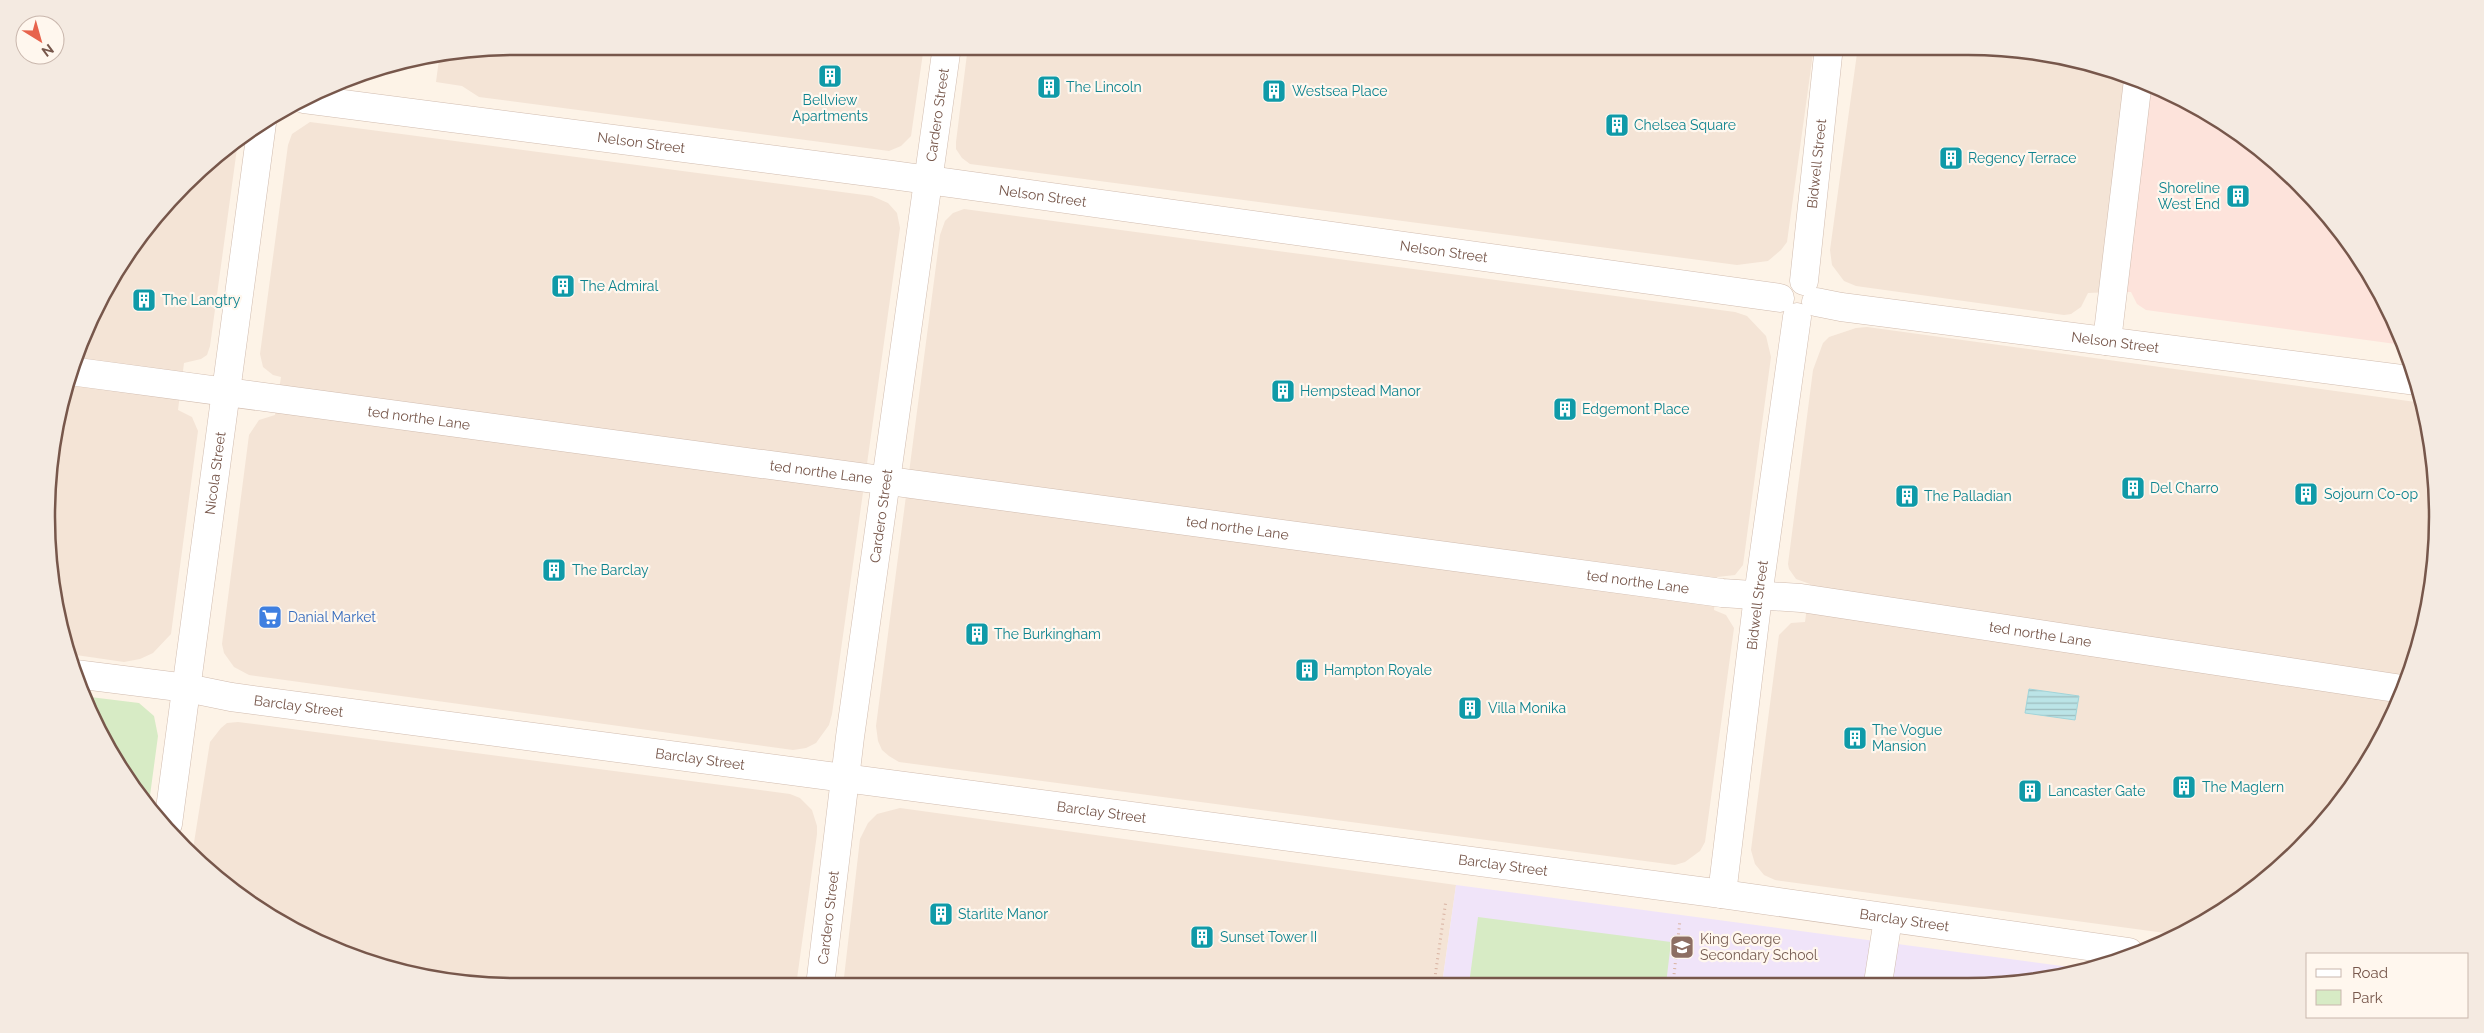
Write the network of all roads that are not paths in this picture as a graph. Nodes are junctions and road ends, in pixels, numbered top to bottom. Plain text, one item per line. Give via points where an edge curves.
1 (946, 55) edge
2 (1828, 55) edge
3 (2137, 87) edge
4 (317, 101) edge
5 (261, 133) edge
6 (930, 180) junction
7 (1799, 300) junction
8 (2107, 341) junction
9 (78, 372) edge
10 (2408, 380) edge
11 (224, 392) junction
12 (888, 480) junction
13 (1758, 596) junction
14 (83, 675) edge
15 (187, 688) junction
16 (2396, 688) edge
17 (845, 778) junction
18 (169, 819) edge
19 (1722, 894) junction
20 (1888, 919) junction
21 (2123, 951) edge
22 (821, 978) edge
23 (1879, 978) edge

1 - 6 street, Cardero Street
2 - 7 street, Bidwell Street
3 - 8 street
4 - 6 street, Nelson Street
5 - 11 street, Nicola Street
6 - 7 street, Nelson Street
6 - 12 street, Cardero Street
7 - 8 street, Nelson Street
7 - 13 street, Bidwell Street
8 - 10 street, Nelson Street
9 - 11 street, ted northe Lane
11 - 12 street, ted northe Lane
11 - 15 street, Nicola Street
12 - 13 street, ted northe Lane
12 - 17 street, Cardero Street
13 - 16 street, ted northe Lane via 1810,600
13 - 19 street, Bidwell Street
14 - 15 street, Barclay Street
15 - 17 street, Barclay Street via 240,698
15 - 18 street, Nicola Street
17 - 19 street, Barclay Street
17 - 22 street, Cardero Street
19 - 20 street, Barclay Street
20 - 21 street, Barclay Street
20 - 23 street

